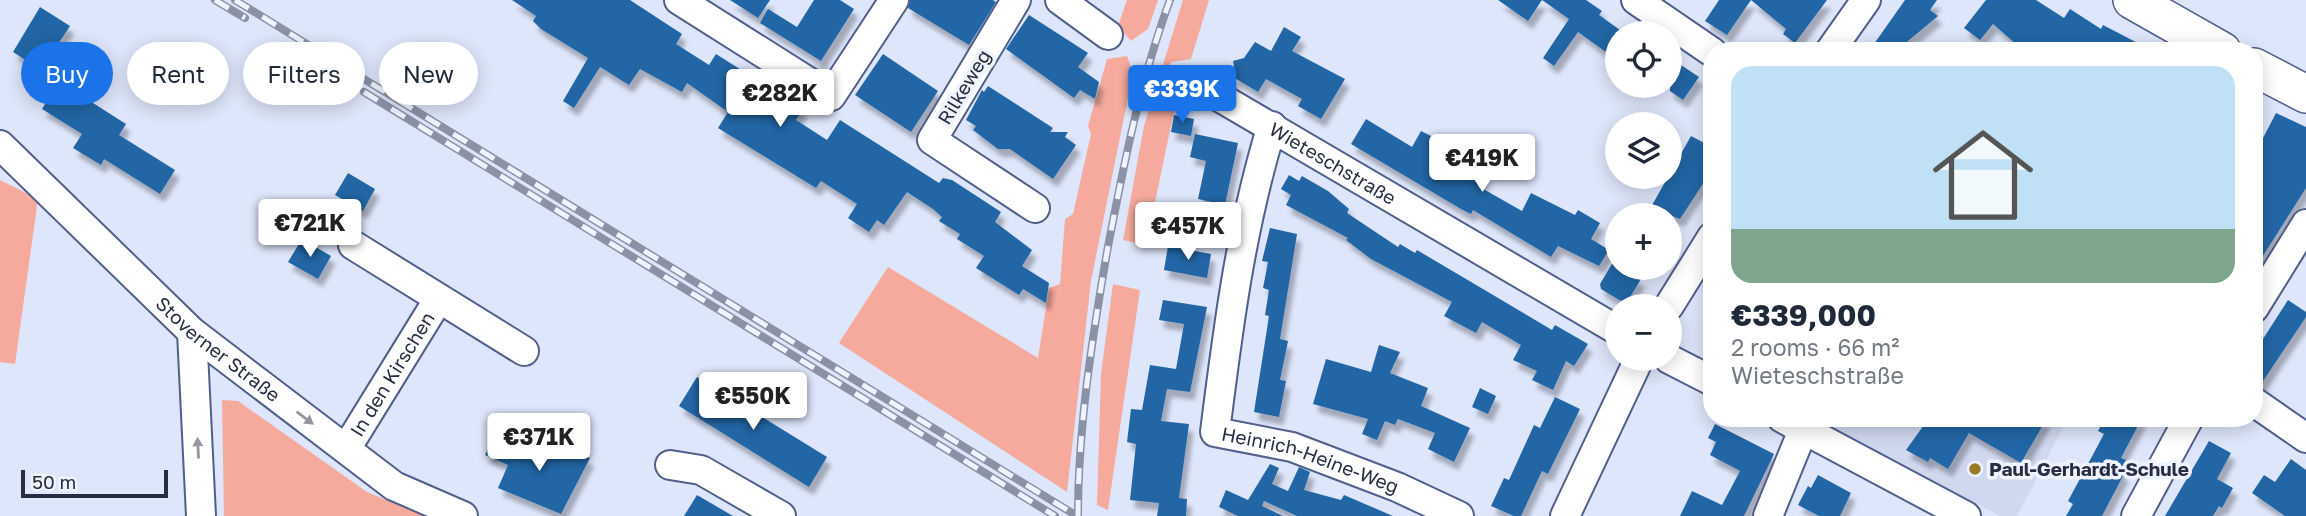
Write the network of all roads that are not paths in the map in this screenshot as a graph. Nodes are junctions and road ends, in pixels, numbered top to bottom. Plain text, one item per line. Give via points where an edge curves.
1 (679, 0) edge
2 (894, 0) edge
3 (1016, 0) edge
4 (1060, 0) edge
5 (1636, 0) edge
6 (1866, 0) edge
7 (2132, 0) edge
8 (1108, 35) dead end
9 (1836, 42) edge
10 (2206, 42) edge
11 (1703, 46) edge
12 (2263, 72) edge
13 (1192, 80) dead end
14 (2306, 94) edge
15 (1272, 126) junction
16 (0, 145) edge
17 (1034, 208) dead end
18 (2306, 224) edge
19 (353, 244) dead end
20 (1703, 252) edge
21 (2263, 293) edge
22 (1677, 294) edge
23 (438, 300) junction
24 (1605, 323) edge
25 (192, 332) junction
26 (524, 351) dead end
27 (1682, 366) edge
28 (1633, 371) edge
29 (1703, 376) edge
30 (2263, 408) edge
31 (1792, 427) edge
32 (1799, 427) edge
33 (2184, 427) edge
34 (2306, 438) edge
35 (346, 449) junction
36 (670, 465) dead end
37 (201, 516) edge
38 (463, 516) edge
39 (781, 516) edge
40 (1459, 516) edge
41 (1565, 516) edge
42 (1768, 516) edge
43 (1966, 516) edge
44 (2136, 516) edge

1 - 2 street via 831,96
3 - 17 street, Rilkeweg via 932,140
4 - 8 street
5 - 11 street
6 - 9 street
7 - 10 main road
12 - 14 main road
13 - 15 street, Wieteschstraße
15 - 24 street, Wieteschstraße
15 - 40 street, Heinrich-Heine-Weg via 1251,200 1214,432 1292,447
16 - 25 street, Stoverner Straße
18 - 21 street
19 - 23 street, In den Kirschen
20 - 22 street
23 - 26 street, In den Kirschen
23 - 35 street, In den Kirschen
25 -> 35 street, Stoverner Straße
37 -> 25 street
27 - 29 street
28 - 41 street
30 - 34 street
31 - 42 street
32 - 43 street
33 - 44 street
35 - 38 street, Stoverner Straße via 394,486
36 - 39 street via 701,470

